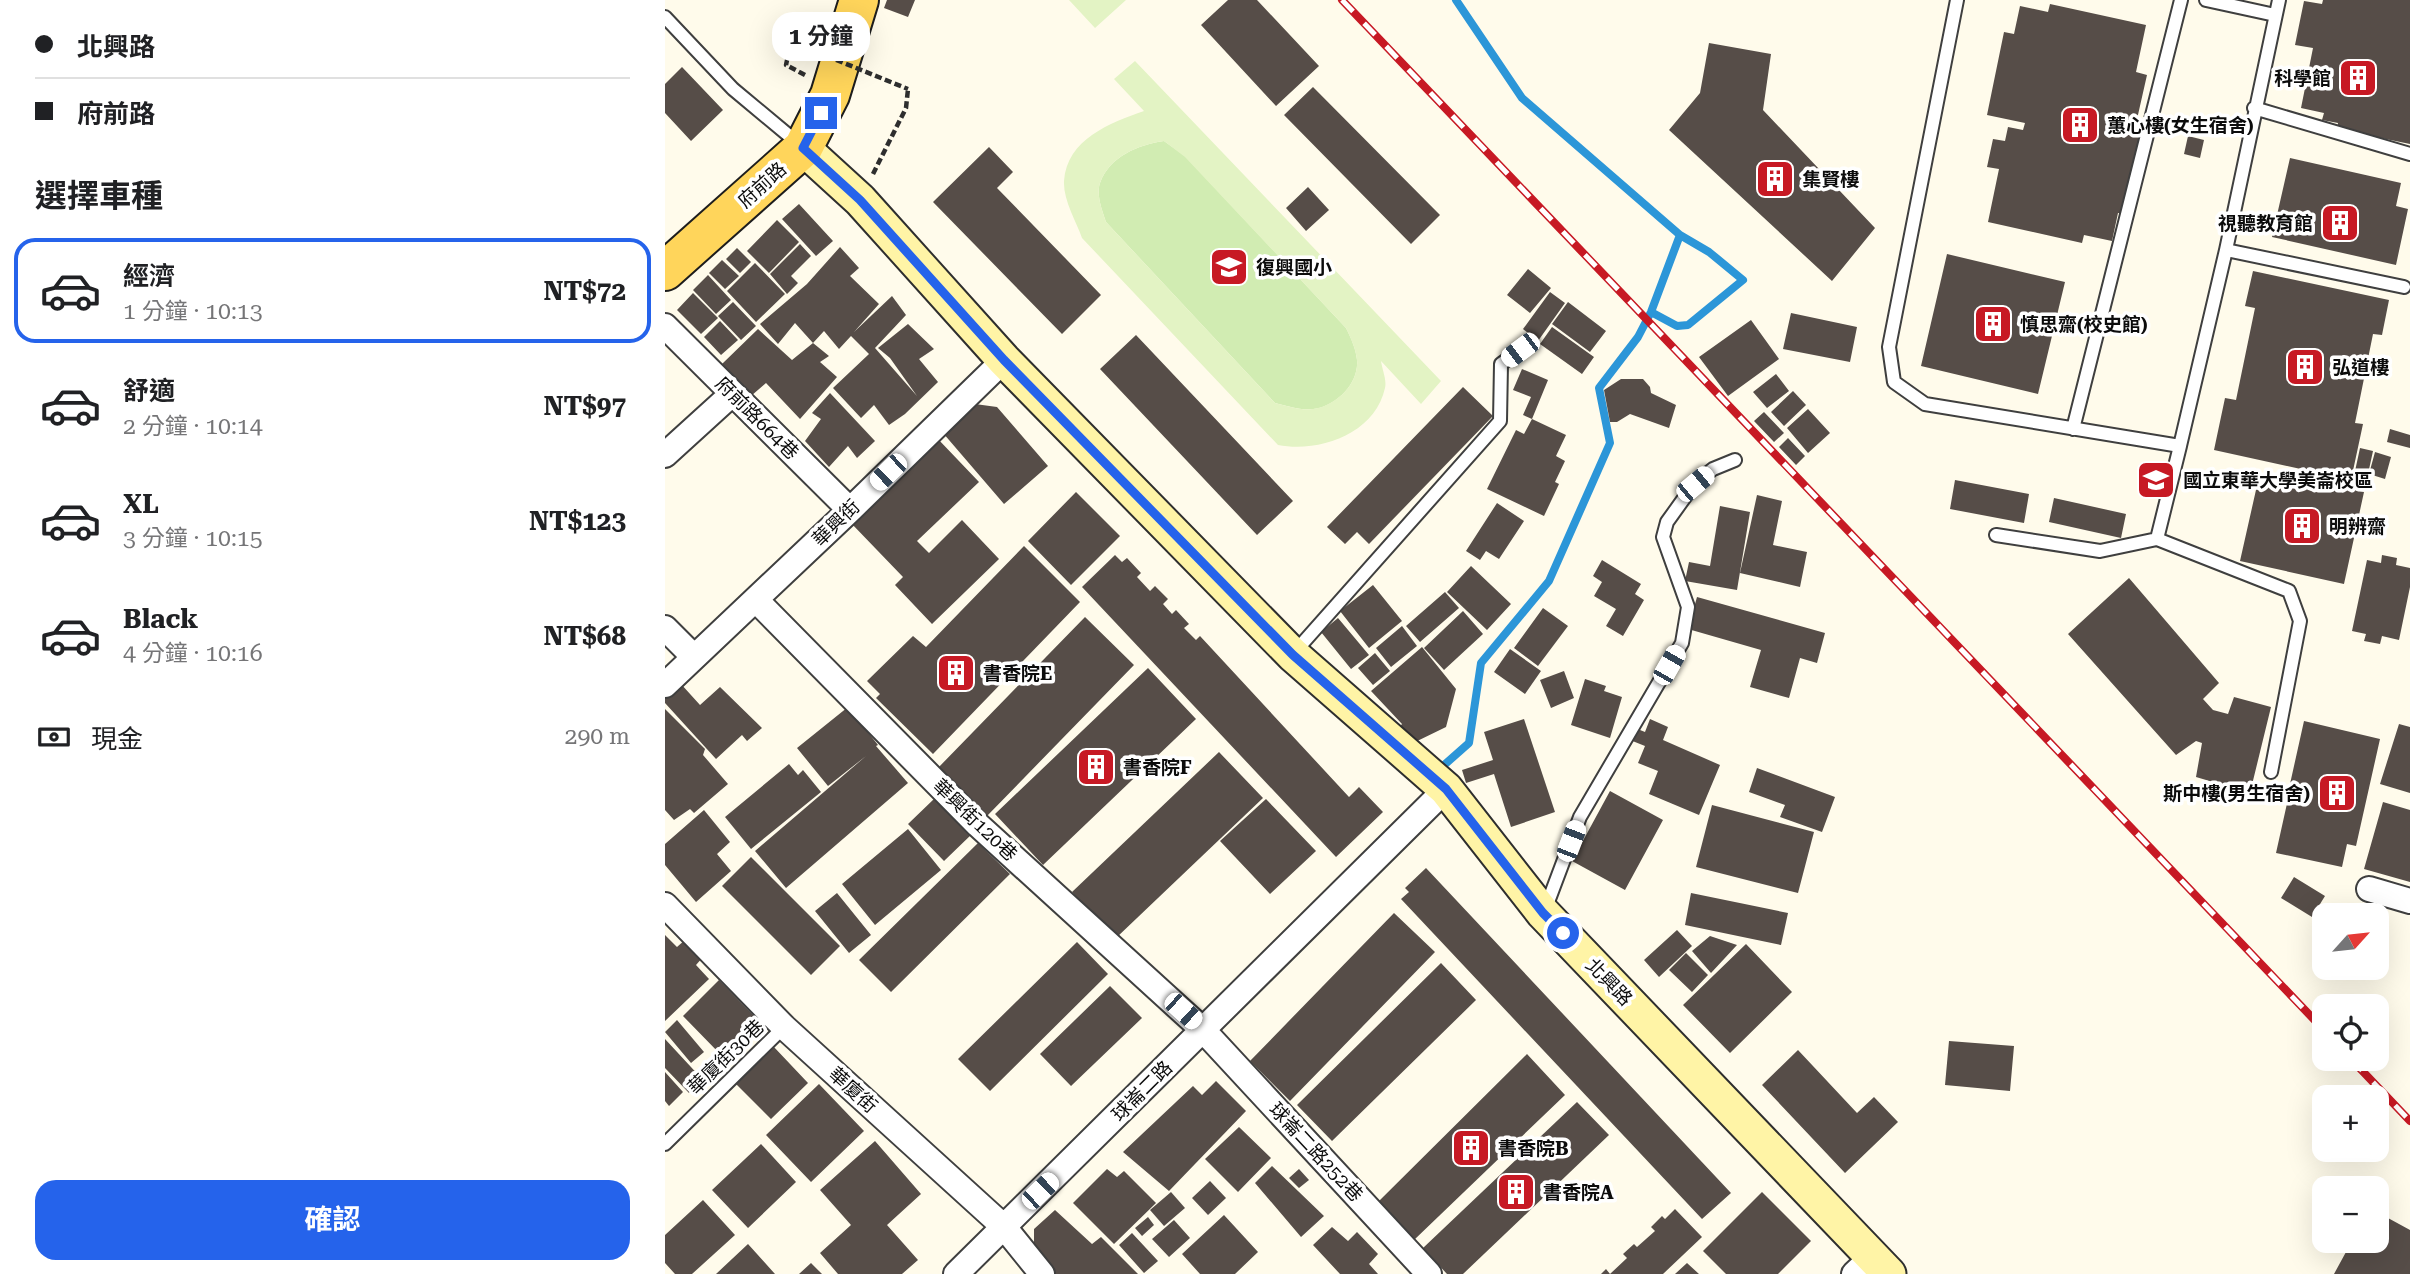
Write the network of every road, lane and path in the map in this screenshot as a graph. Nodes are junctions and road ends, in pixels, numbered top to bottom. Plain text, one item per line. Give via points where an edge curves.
1 (859, 0) edge
2 (1957, 0) edge
3 (2181, 0) edge
4 (2206, 0) edge
5 (2279, 0) edge
6 (2275, 15) junction
7 (665, 17) edge
8 (790, 46) dead end
9 (2255, 108) junction
10 (803, 148) junction
11 (2410, 154) edge
12 (860, 200) junction
13 (2226, 250) junction
14 (665, 271) edge
15 (2405, 287) dead end
16 (665, 326) edge
17 (1520, 350) dead end
18 (1004, 360) junction
19 (732, 394) junction
20 (2073, 429) junction
21 (2180, 446) junction
22 (665, 455) edge
23 (1735, 460) dead end
24 (850, 510) junction
25 (1996, 535) dead end
26 (2157, 538) junction
27 (756, 600) junction
28 (665, 628) edge
29 (1293, 655) junction
30 (692, 656) junction
31 (665, 685) edge
32 (2271, 772) dead end
33 (1446, 789) junction
34 (2369, 889) dead end
35 (2410, 901) edge
36 (665, 905) edge
37 (1543, 913) junction
38 (784, 1027) junction
39 (1203, 1030) junction
40 (665, 1144) edge
41 (1004, 1227) junction
42 (1872, 1268) edge
43 (956, 1274) edge
44 (1042, 1274) edge
45 (1429, 1274) edge

1 - 10 main road, 府前路 via 830,95
2 - 20 lane via 1889,347 1894,382 1925,404
3 - 20 lane
4 - 6 lane
5 - 6 lane
6 - 9 lane
7 - 10 lane via 733,89
8 - 12 path, bridge via 807,48 908,89 906,108
9 - 11 lane
9 - 13 lane
10 - 12 street, 北興路
10 - 14 main road, 府前路
12 - 18 street, 北興路
13 - 15 lane
13 - 21 lane
16 - 19 street, 府前路664巷
17 - 29 lane via 1501,364 1500,421
18 - 24 street, 華興街
18 - 29 street, 北興路
19 - 22 street
19 - 24 street, 府前路664巷
20 - 21 lane
21 - 26 lane
23 - 37 lane via 1713,469 1695,484 1667,522 1663,537 1688,607 1682,643 1580,817
24 - 27 street, 華興街
25 - 26 lane via 2100,551
26 - 32 lane via 2288,591 2300,621
27 - 30 street, 華興街
27 - 39 street, 華興街120巷 via 978,825
28 - 30 street
29 - 33 street, 北興路
30 - 31 street, 華興街
33 - 37 street, 北興路
33 - 39 street, 球崙二路
34 - 35 street
36 - 38 street, 華廈街
37 - 42 street, 北興路
38 - 40 lane, 華廈街30巷
38 - 41 street, 華廈街
39 - 41 street, 球崙二路
39 - 45 street, 球崙二路252巷
41 - 43 street, 球崙二路
41 - 44 street, 華廈街

